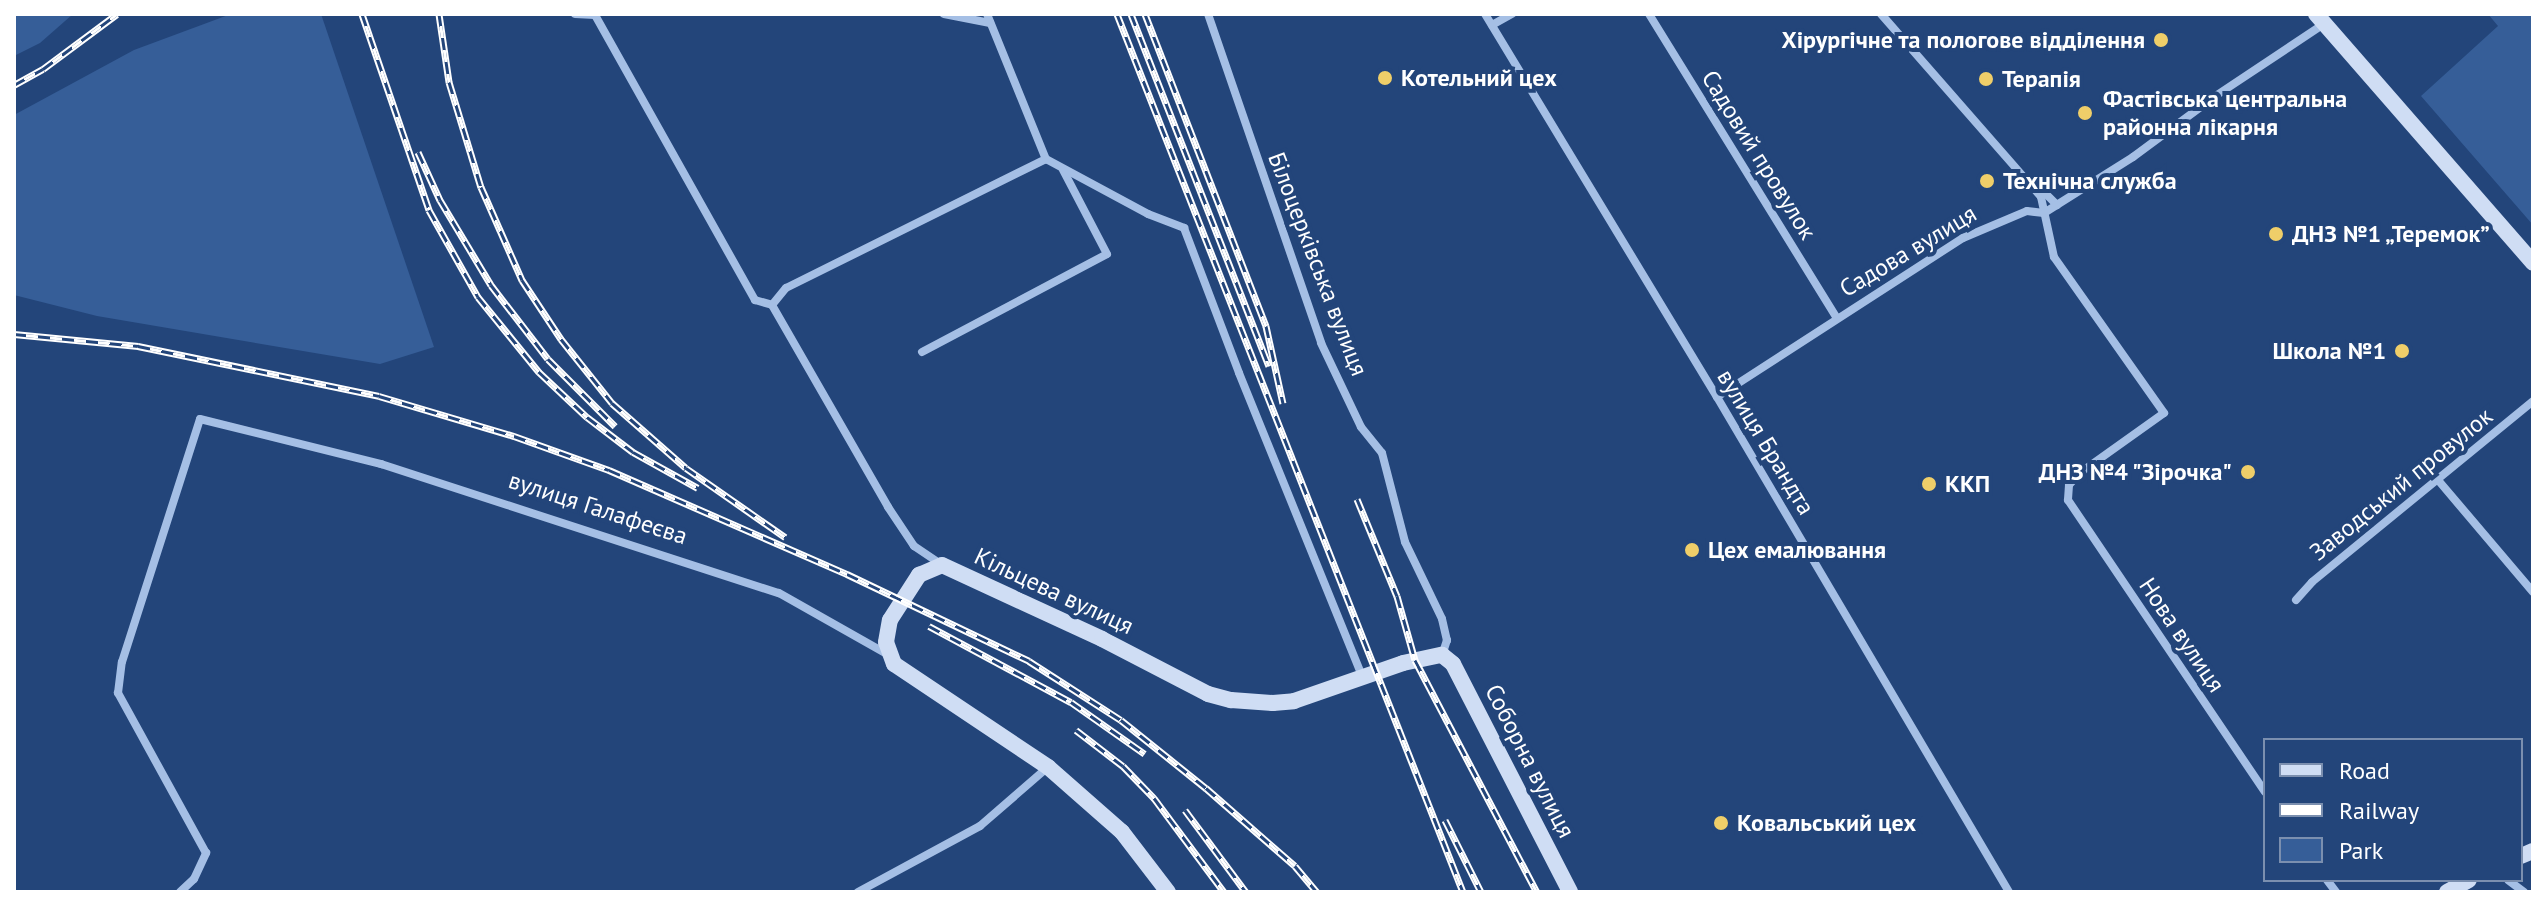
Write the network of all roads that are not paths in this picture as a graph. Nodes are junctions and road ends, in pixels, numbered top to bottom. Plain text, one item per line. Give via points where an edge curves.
1 (575, 14) edge
2 (944, 14) edge
3 (1208, 14) edge
4 (1485, 14) edge
5 (1512, 14) edge
6 (1649, 14) edge
7 (1881, 14) edge
8 (988, 19) edge
9 (2321, 19) edge
10 (1492, 25) junction
11 (2000, 149) junction
12 (1046, 159) junction
13 (1063, 169) junction
14 (2057, 205) junction
15 (2044, 213) junction
16 (2533, 263) edge
17 (772, 305) junction
18 (1836, 317) junction
19 (922, 352) dead end
20 (1717, 397) junction
21 (2533, 401) edge
22 (2438, 480) junction
23 (942, 565) junction
24 (2533, 592) edge
25 (2296, 600) dead end
26 (888, 654) junction
27 (1442, 655) junction
28 (1363, 678) junction
29 (1048, 767) junction
30 (2263, 789) edge
31 (2465, 882) edge
32 (180, 892) edge
33 (858, 892) edge
34 (1168, 892) edge
35 (1570, 892) edge
36 (2009, 892) edge
37 (2447, 892) edge

1 - 17 street, Кільцева вулиця via 595,15 755,300
2 - 8 street
3 - 27 street, Білоцерківська вулиця via 1321,343 1361,427 1382,453 1405,542 1442,619 1447,640
4 - 10 street, вулиця Брандта
5 - 10 street
6 - 18 street, Садовий провулок
7 - 11 street
8 - 12 street
9 - 14 street, Садова вулиця via 2133,157
9 - 16 main road
10 - 20 street, вулиця Брандта
11 - 14 street
11 - 15 street via 2041,197
12 - 13 street
12 - 17 street via 786,288
13 - 19 street via 1107,254
13 - 28 street via 1184,228
14 - 15 street, Садова вулиця
15 - 18 street, Садова вулиця via 2027,211 1963,238
15 - 30 street, Нова вулиця via 2054,257 2164,413 2080,473 2069,485 2068,500
17 - 23 street, Кільцева вулиця via 888,507 914,546
18 - 20 street, Садова вулиця
20 - 36 street, вулиця Брандта
21 - 22 street, Заводський провулок
22 - 24 street
22 - 25 street, Заводський провулок
23 - 26 main road via 919,575 900,599 887,632
23 - 28 main road, Кільцева вулиця via 1208,694 1273,703
26 - 29 main road, вулиця Галафеєва via 894,664
26 - 32 street, вулиця Галафеєва via 779,593 381,464 200,419 122,662 118,693 206,853 194,879
27 - 28 main road, Кільцева вулиця
27 - 35 main road, Соборна вулиця via 1453,664
29 - 33 street via 980,826
29 - 34 main road, вулиця Галафеєва via 1122,832
31 - 37 main road

